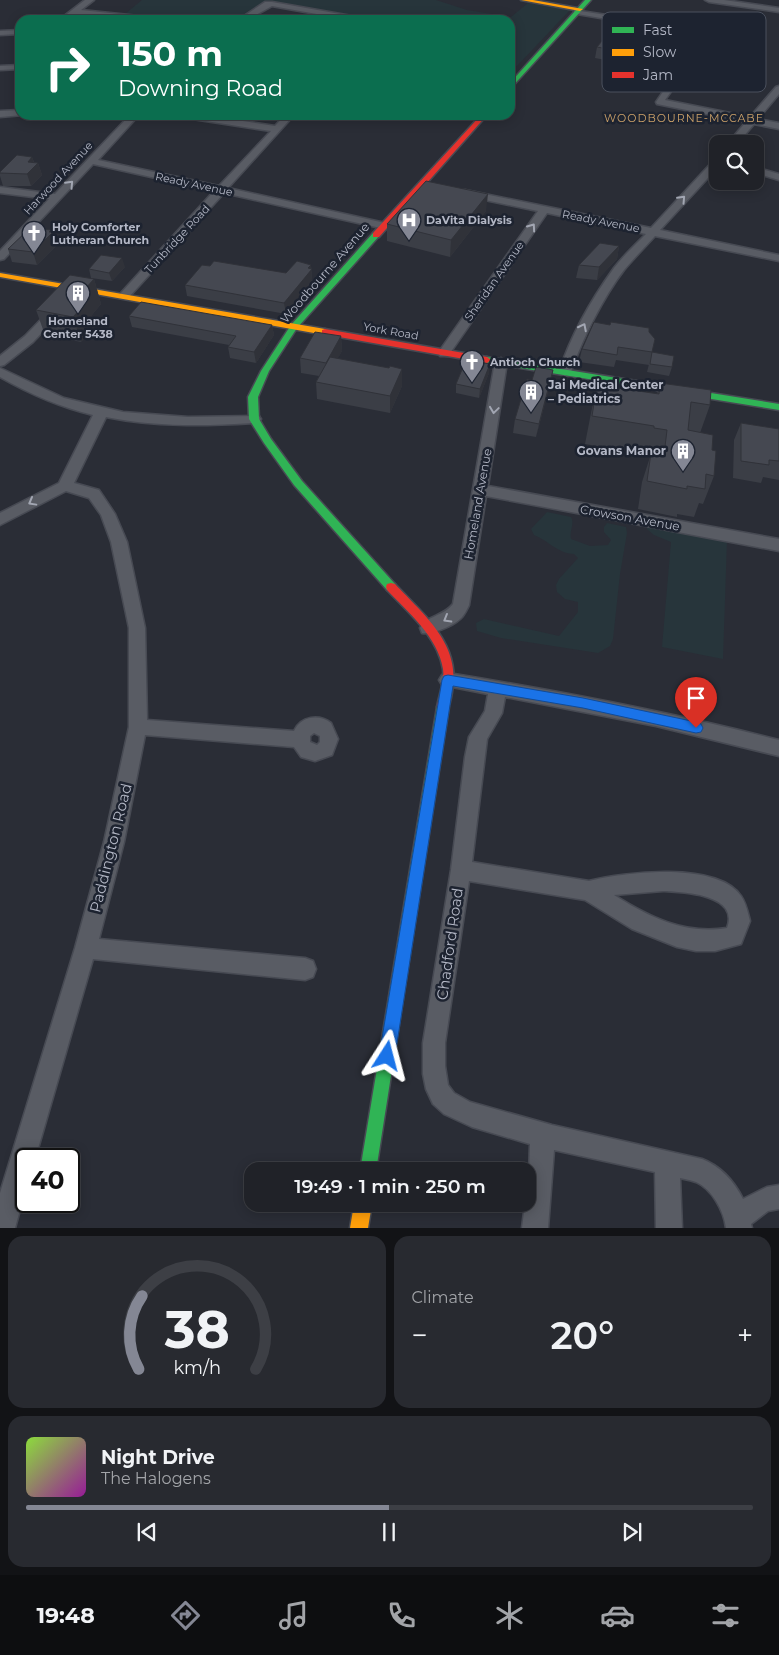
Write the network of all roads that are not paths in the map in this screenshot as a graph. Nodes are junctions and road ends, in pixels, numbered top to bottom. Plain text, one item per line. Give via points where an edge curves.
1 (90, 0) edge
2 (524, 0) edge
3 (709, 0) edge
4 (582, 7) edge
5 (779, 10) edge
6 (75, 12) junction
7 (606, 12) edge
8 (70, 15) edge
9 (105, 15) edge
10 (250, 15) edge
11 (336, 15) edge
12 (15, 32) edge
13 (0, 33) edge
14 (15, 67) edge
15 (0, 68) edge
16 (515, 81) edge
17 (779, 89) edge
18 (667, 92) edge
19 (15, 113) edge
20 (0, 114) edge
21 (130, 120) edge
22 (219, 120) edge
23 (286, 120) edge
24 (480, 120) edge
25 (752, 120) junction
26 (779, 126) edge
27 (278, 129) junction
28 (740, 135) edge
29 (91, 161) junction
30 (709, 170) edge
31 (764, 173) edge
32 (779, 177) edge
33 (0, 190) edge
34 (222, 190) junction
35 (452, 190) edge
36 (58, 197) junction
37 (544, 210) junction
38 (385, 226) junction
39 (655, 231) junction
40 (0, 257) edge
41 (779, 258) edge
42 (0, 275) edge
43 (78, 288) junction
44 (124, 296) junction
45 (294, 327) junction
46 (444, 353) junction
47 (0, 362) edge
48 (501, 362) junction
49 (0, 372) edge
50 (565, 372) junction
51 (779, 407) edge
52 (101, 413) junction
53 (254, 419) junction
54 (65, 486) junction
55 (480, 490) junction
56 (0, 520) edge
57 (779, 545) edge
58 (428, 628) junction
59 (448, 680) junction
60 (498, 687) junction
61 (138, 727) junction
62 (299, 739) dead end
63 (779, 748) edge
64 (461, 870) junction
65 (589, 891) junction
66 (86, 948) junction
67 (305, 969) dead end
68 (543, 1136) junction
69 (369, 1162) edge
70 (667, 1163) junction
71 (779, 1197) edge
72 (362, 1212) edge
73 (739, 1223) edge
74 (2, 1228) edge
75 (359, 1228) edge
76 (534, 1228) edge
77 (669, 1228) edge

1 - 6 street
2 - 4 street
3 - 5 street
4 - 7 street
4 - 16 street
6 - 8 street
6 - 9 street
10 - 11 street via 268,4
12 - 13 street
14 - 15 street
17 - 25 street
18 - 25 street via 660,102
19 - 20 street
21 - 29 street, Harwood Avenue
22 - 27 street
23 - 27 street, Tunbridge Road
24 - 38 street, Woodbourne Avenue via 428,185
25 - 26 street
25 - 28 street
27 - 34 street, Tunbridge Road
29 - 34 street, Ready Avenue
36 -> 29 street, Harwood Avenue
39 -> 30 street
31 - 32 street
33 - 36 street
34 - 38 street, Ready Avenue
34 - 44 street, Tunbridge Road
35 - 37 street, Ready Avenue
36 - 40 street, Harwood Avenue
37 - 39 street, Ready Avenue
46 -> 37 street, Sheridan Avenue
38 - 45 street, Woodbourne Avenue
39 - 41 street, Ready Avenue
50 -> 39 street via 578,338 603,292 619,269
42 - 43 street, York Road
43 - 44 street, York Road
43 - 47 street via 29,339
44 - 45 street, York Road
45 - 46 street, York Road
45 - 53 street, Woodbourne Avenue via 259,382 253,397
46 - 48 street, York Road
48 - 50 street, York Road
48 -> 55 street, Homeland Avenue
49 - 52 street via 34,391
50 - 51 street, York Road
52 - 53 street via 174,422
52 - 54 street
53 - 58 street via 298,483
54 -> 56 street
54 - 61 street, Paddington Road via 94,494 108,514 119,542 137,628
55 - 57 street, Crowson Avenue
55 -> 58 street, Homeland Avenue via 461,605 454,614
58 - 59 street via 446,660
59 - 60 street
59 - 69 street
60 - 63 street via 593,705
60 - 64 street, Chadford Road via 493,713 478,737
61 - 62 street
61 - 66 street, Paddington Road via 114,842
64 - 65 street
64 - 68 street, Chadford Road via 434,1043 436,1084 446,1101 462,1110
65 - 65 street via 659,930 687,939 710,941 734,937 740,921 734,904 723,892 712,888 662,881
66 - 67 street
66 - 74 street, Paddington Road
68 - 70 street, Chadford Road
68 - 76 street
70 - 73 street, Chadford Road via 702,1171 712,1178 731,1202
70 - 77 street
71 - 73 street via 756,1203
72 - 75 street

